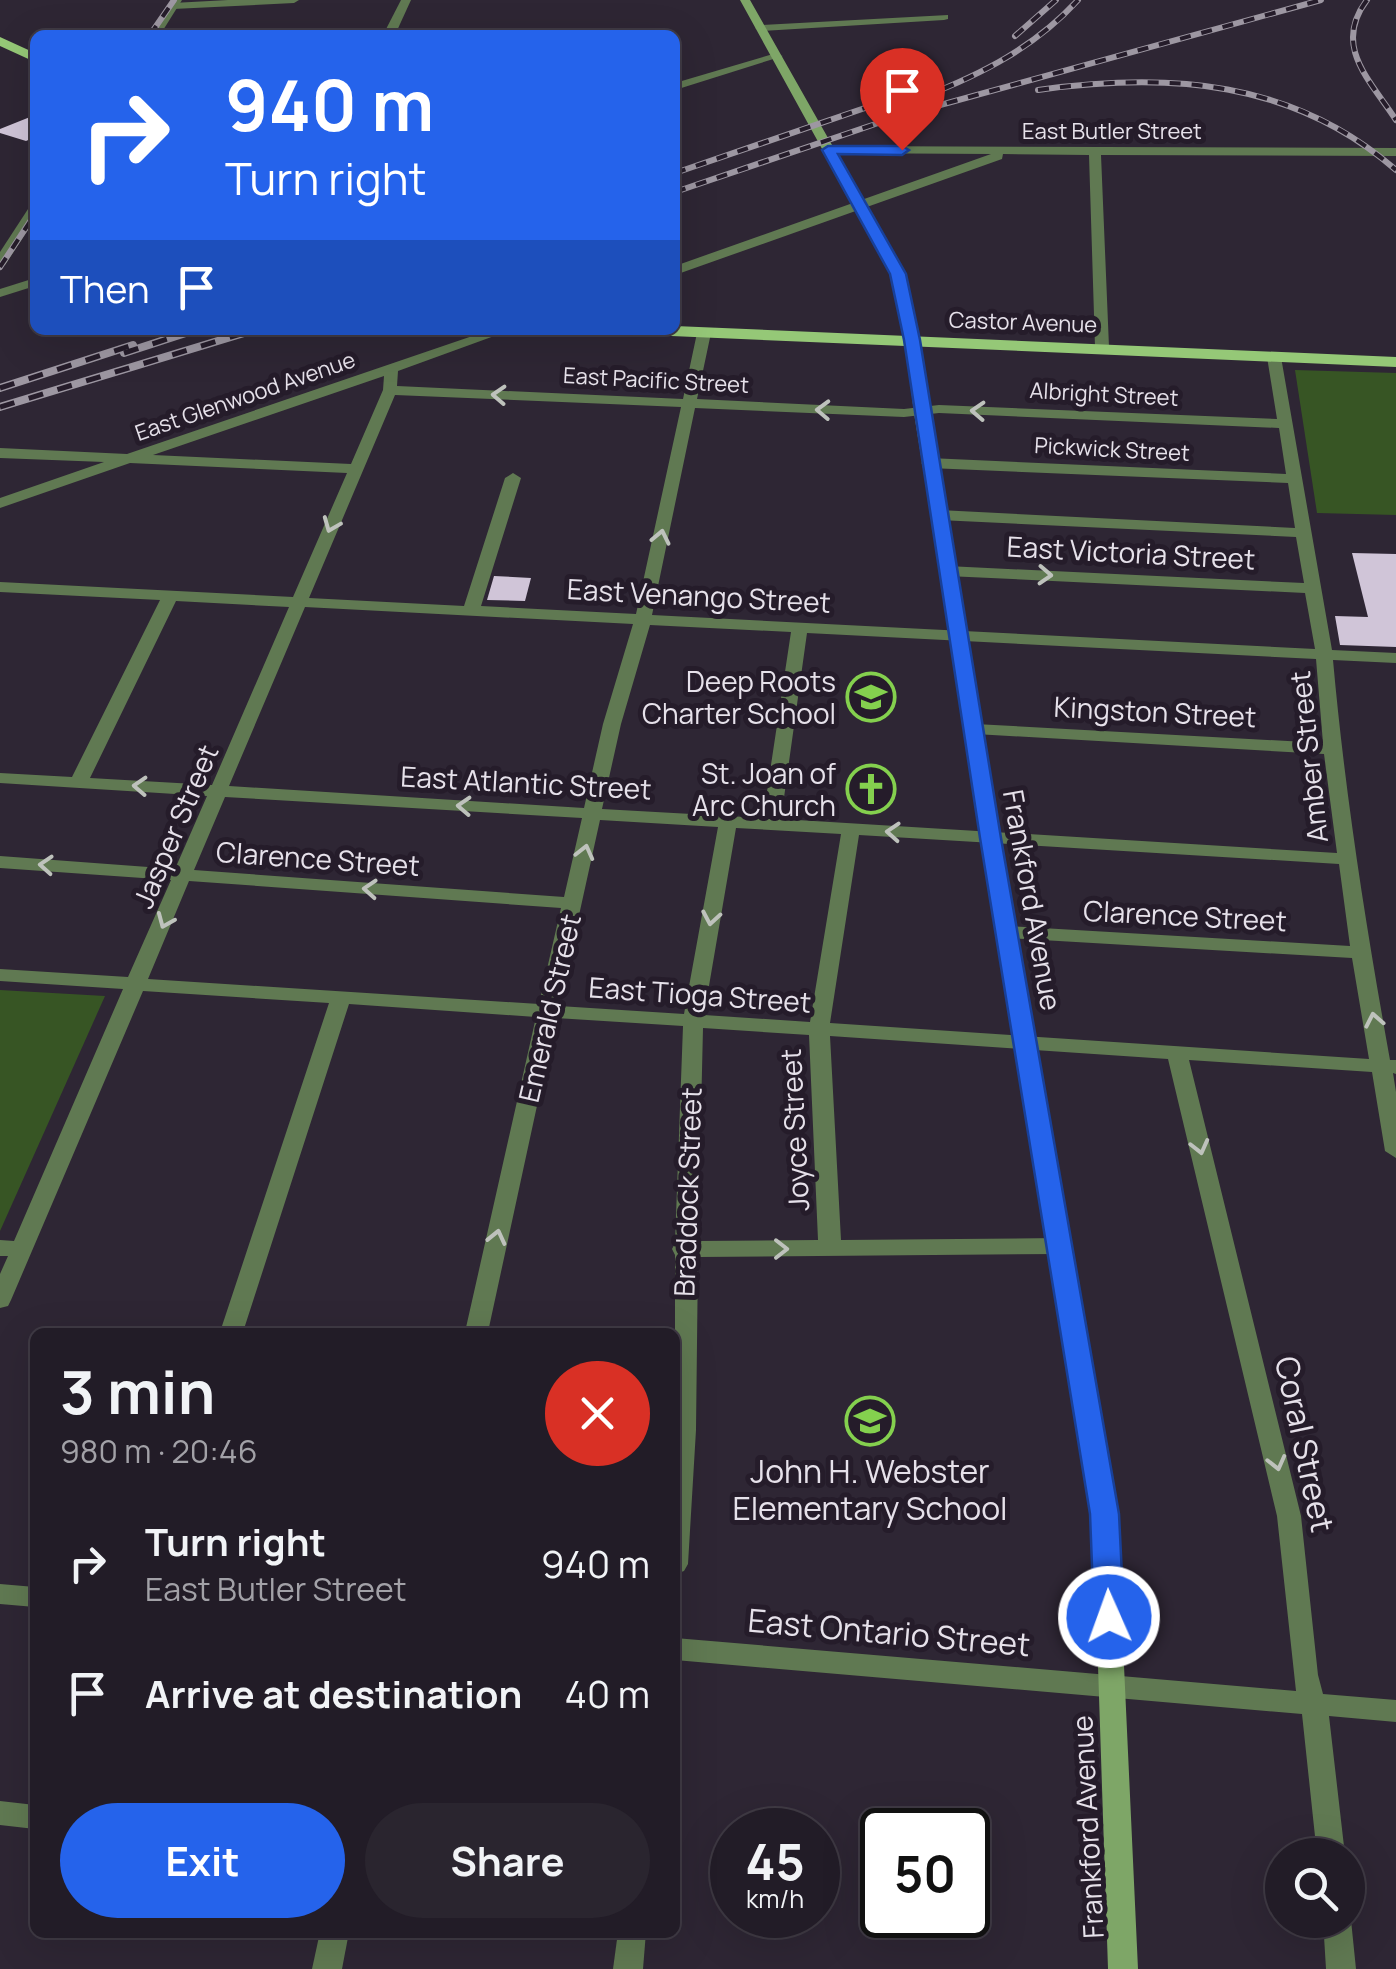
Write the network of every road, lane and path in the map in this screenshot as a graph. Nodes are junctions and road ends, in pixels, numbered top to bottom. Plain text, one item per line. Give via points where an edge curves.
1 (294, 0) edge
2 (406, 0) edge
3 (746, 0) edge
4 (932, 0) edge
5 (175, 3) edge
6 (760, 28) junction
7 (157, 30) edge
8 (391, 30) edge
9 (0, 40) edge
10 (30, 55) edge
11 (777, 56) junction
12 (680, 85) edge
13 (828, 150) junction
14 (1014, 150) junction
15 (1095, 151) junction
16 (1396, 152) edge
17 (858, 206) junction
18 (30, 217) edge
19 (0, 262) edge
20 (680, 268) edge
21 (30, 283) edge
22 (0, 292) edge
23 (680, 332) edge
24 (704, 333) junction
25 (493, 335) edge
26 (912, 340) junction
27 (1102, 347) junction
28 (1274, 357) junction
29 (1396, 362) edge
30 (391, 380) junction
31 (690, 404) junction
32 (921, 413) junction
33 (1285, 424) junction
34 (0, 452) edge
35 (131, 459) junction
36 (929, 463) junction
37 (354, 469) junction
38 (514, 478) dead end
39 (1293, 480) junction
40 (0, 504) edge
41 (938, 515) junction
42 (1302, 532) junction
43 (947, 571) junction
44 (0, 586) edge
45 (1313, 588) junction
46 (170, 596) junction
47 (299, 603) junction
48 (471, 611) junction
49 (643, 620) junction
50 (800, 627) junction
51 (958, 636) junction
52 (1324, 654) junction
53 (1396, 658) edge
54 (975, 729) junction
55 (1332, 749) junction
56 (3, 783) edge
57 (78, 783) junction
58 (220, 792) junction
59 (594, 814) junction
60 (728, 822) junction
61 (771, 825) junction
62 (851, 830) junction
63 (990, 838) junction
64 (1348, 859) junction
65 (0, 862) edge
66 (184, 876) junction
67 (572, 903) junction
68 (1006, 932) junction
69 (1361, 953) junction
70 (0, 975) edge
71 (138, 984) junction
72 (341, 998) junction
73 (549, 1011) junction
74 (693, 1021) junction
75 (819, 1029) junction
76 (1028, 1043) junction
77 (1177, 1052) junction
78 (1390, 1066) edge
79 (1396, 1151) edge
80 (1059, 1246) junction
81 (11, 1248) edge
82 (684, 1248) junction
83 (830, 1249) junction
84 (0, 1300) edge
85 (231, 1328) edge
86 (477, 1328) edge
87 (680, 1524) edge
88 (0, 1594) edge
89 (30, 1597) edge
90 (680, 1649) edge
91 (1111, 1685) junction
92 (1314, 1702) junction
93 (1396, 1711) edge
94 (0, 1814) edge
95 (30, 1816) edge
96 (1329, 1838) edge
97 (334, 1938) edge
98 (631, 1938) edge
99 (1338, 1938) edge
100 (327, 1969) edge
101 (628, 1969) edge
102 (1123, 1969) edge
103 (1341, 1969) edge

1 - 5 street
2 - 8 street
3 - 6 main road, Frankford Avenue
4 - 6 street via 944,16
5 - 7 street
6 - 11 main road, Frankford Avenue
9 - 10 main road
11 - 12 street
11 - 13 main road, Frankford Avenue
13 - 14 street, East Butler Street
13 - 17 main road, Frankford Avenue
14 - 15 street, East Butler Street
14 - 17 street
15 - 16 street, East Butler Street
15 - 27 street
17 - 20 street
17 - 26 main road, Frankford Avenue via 898,274
18 - 19 street
21 - 22 street
23 - 24 main road, Castor Avenue
24 - 26 main road, Castor Avenue
24 - 31 street, Emerald Street
25 - 30 street, East Glenwood Avenue
26 - 27 main road, Castor Avenue
26 - 32 main road, Frankford Avenue
27 - 28 main road, Castor Avenue
28 - 29 main road, Castor Avenue
28 - 33 street, Amber Street
31 -> 30 street, East Pacific Street
30 - 35 street, East Glenwood Avenue
30 - 37 street, Jasper Street
32 -> 31 street, East Pacific Street
49 -> 31 street, Emerald Street
33 -> 32 street, Albright Street
32 - 36 main road, Frankford Avenue
33 - 39 street, Amber Street
34 - 35 street
35 - 37 street
35 - 40 street, East Glenwood Avenue
36 - 39 street, Pickwick Street
36 - 41 main road, Frankford Avenue
37 -> 47 street, Jasper Street
38 - 48 street
39 - 42 street, Amber Street
41 - 42 street
41 - 43 main road, Frankford Avenue
42 - 45 street, Amber Street
43 -> 45 street, East Victoria Street
43 - 51 main road, Frankford Avenue
44 - 46 street, East Venango Street
45 - 52 street, Amber Street
46 - 47 street, East Venango Street
46 - 57 street
47 - 48 street, East Venango Street
47 - 58 street, Jasper Street
48 - 49 street, East Venango Street
49 - 50 street, East Venango Street
49 - 59 street, Emerald Street
50 - 51 street, East Venango Street
50 - 61 street
51 - 52 street, East Venango Street
51 - 54 main road, Frankford Avenue
52 - 53 street, East Venango Street
52 - 55 street, Amber Street
54 - 55 street, Kingston Street
54 - 63 main road, Frankford Avenue
55 - 64 street, Amber Street
56 - 57 street, East Atlantic Street
58 -> 57 street, East Atlantic Street
59 -> 58 street, East Atlantic Street
58 - 66 street, Jasper Street
59 - 60 street, East Atlantic Street
67 -> 59 street, Emerald Street
60 - 61 street, East Atlantic Street
60 -> 74 street, Braddock Street
61 - 62 street, East Atlantic Street
63 -> 62 street, East Atlantic Street
62 - 75 street, Joyce Street
63 - 64 street, East Atlantic Street
63 - 68 main road, Frankford Avenue
64 - 69 street, Amber Street
66 -> 65 street, Clarence Street
67 -> 66 street, Clarence Street
66 -> 71 street, Jasper Street
67 - 73 street, Emerald Street
68 - 69 street, Clarence Street
68 - 76 main road, Frankford Avenue
78 -> 69 street, Amber Street
70 - 71 street, East Tioga Street
71 - 72 street, East Tioga Street
71 - 81 street, Jasper Street
72 - 73 street, East Tioga Street
72 - 85 street
73 - 74 street, East Tioga Street
86 -> 73 street, Emerald Street
74 - 75 street, East Tioga Street
74 - 82 street, Braddock Street
75 - 76 street, East Tioga Street
75 - 83 street, Joyce Street
76 - 77 street, East Tioga Street
76 - 80 main road, Frankford Avenue
77 - 78 street, East Tioga Street
77 -> 92 street, Coral Street via 1290,1516 1305,1675
78 - 79 street, Amber Street
80 - 83 street
80 - 91 main road, Frankford Avenue via 1104,1514
81 - 84 street, Jasper Street
82 -> 83 street
82 - 87 street, Braddock Street
88 - 89 street
90 - 91 street, East Ontario Street
91 - 92 street, East Ontario Street
91 - 102 main road, Frankford Avenue
92 - 93 street, East Ontario Street
92 - 96 street, Coral Street
94 - 95 street
97 - 100 street
98 - 101 street
99 - 103 street

